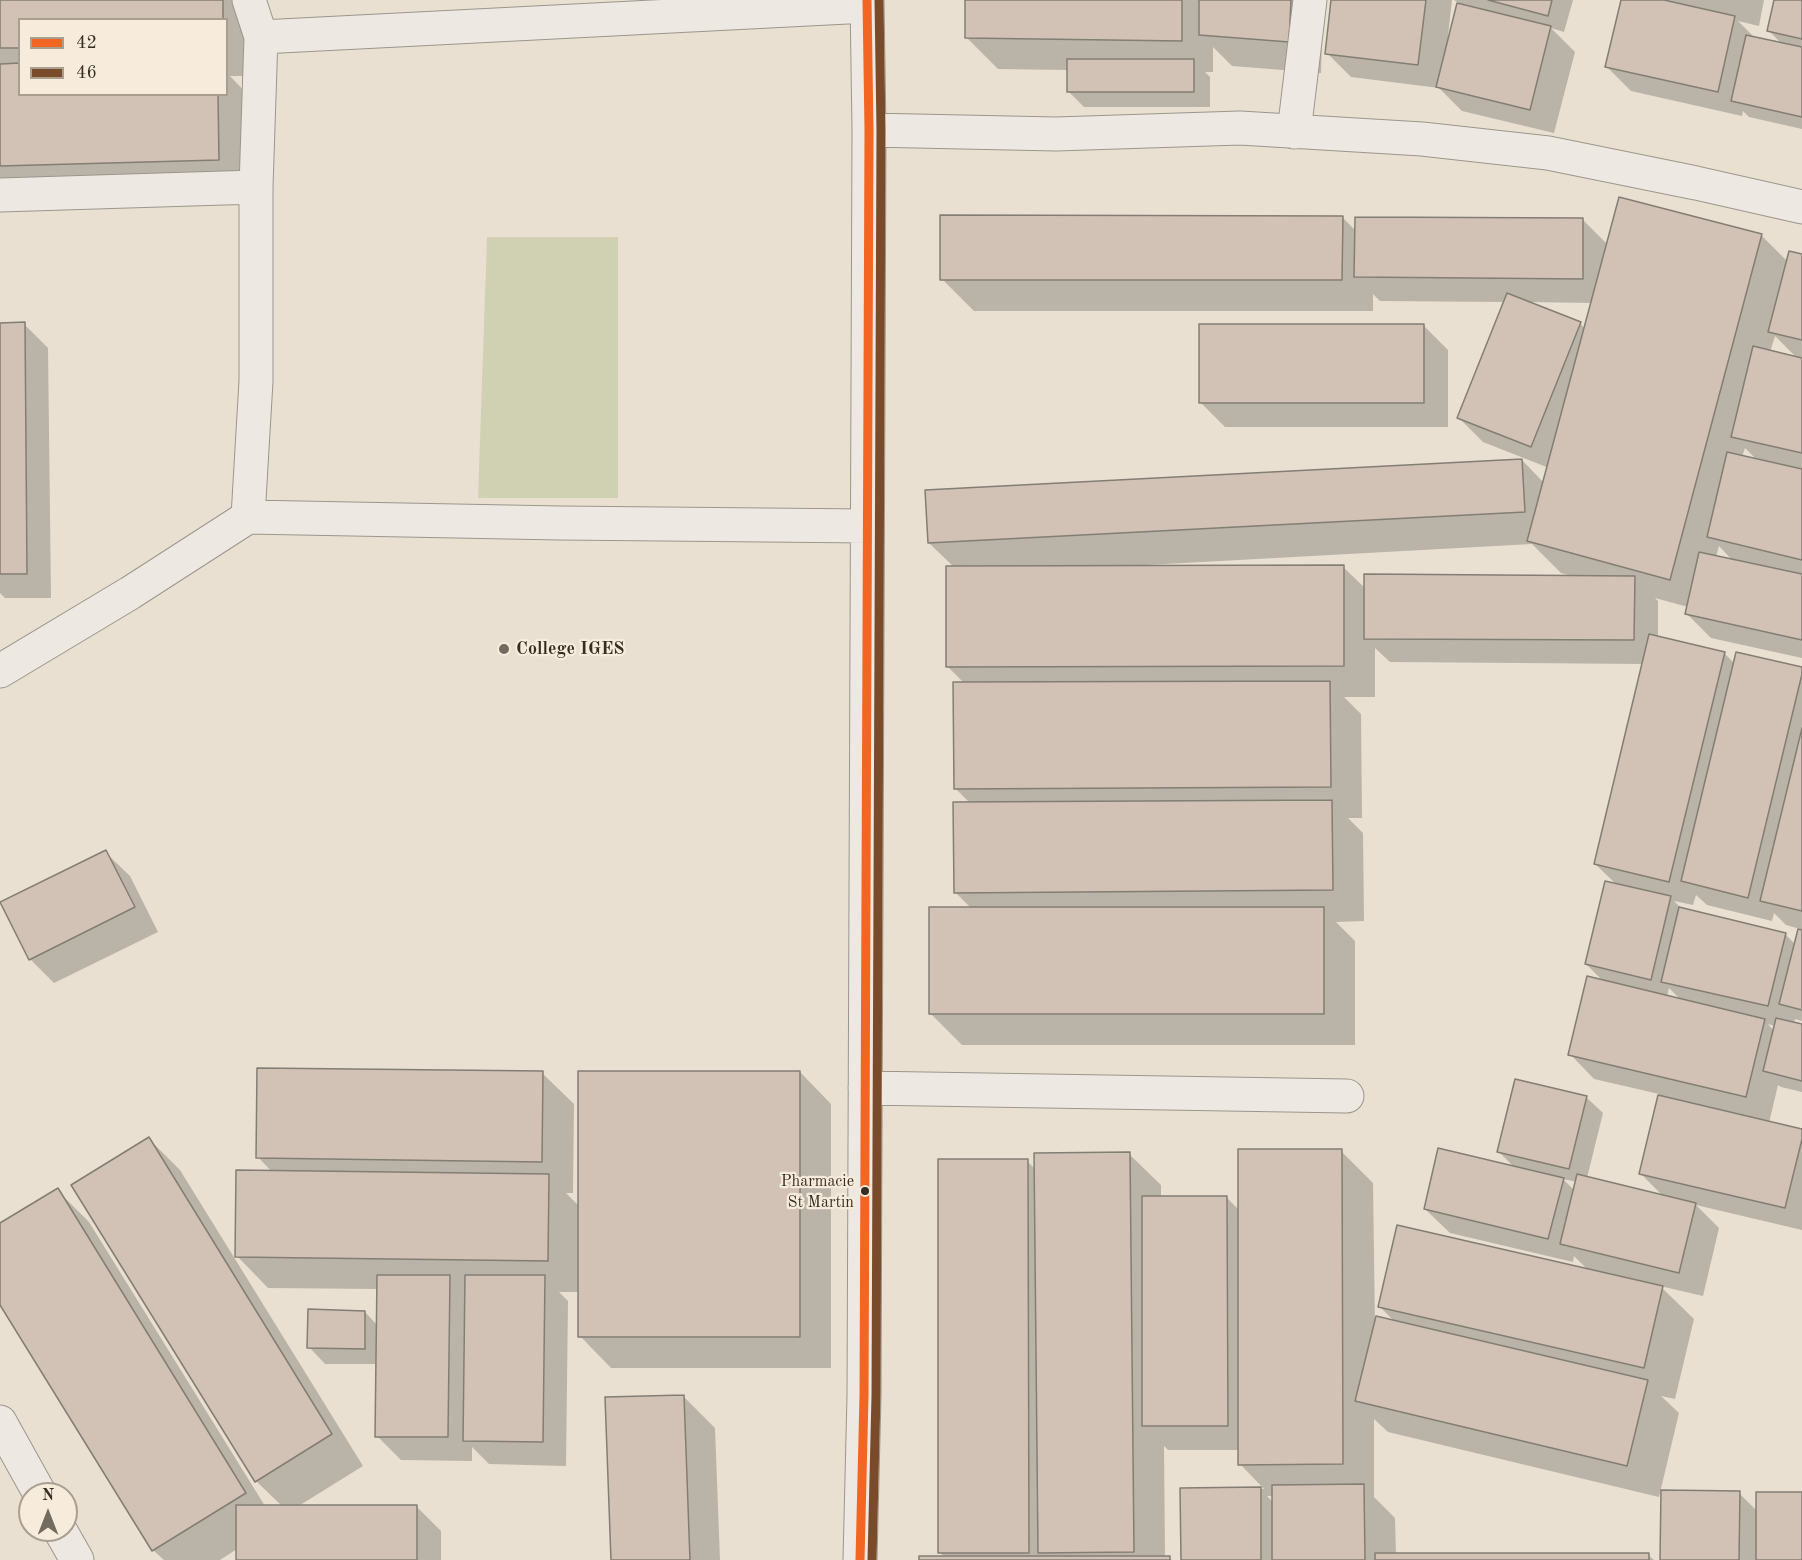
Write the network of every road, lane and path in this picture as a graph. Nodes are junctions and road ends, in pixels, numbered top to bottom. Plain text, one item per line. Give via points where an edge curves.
1 (249, 0) edge
2 (1310, 0) edge
3 (867, 3) edge
4 (261, 36) junction
5 (869, 130) junction
6 (1294, 132) junction
7 (255, 187) junction
8 (0, 195) edge
9 (1802, 207) edge
10 (248, 517) junction
11 (867, 526) junction
12 (0, 671) edge
13 (865, 1088) junction
14 (1347, 1096) dead end
15 (0, 1422) edge
16 (33, 1482) edge
17 (66, 1542) edge
18 (76, 1560) edge
19 (860, 1560) edge

1 - 4 street
2 - 6 street
3 - 4 street
3 - 5 street
4 - 7 street
5 - 6 street via 1056,134 1239,128
5 - 11 street
6 - 9 street via 1422,139 1548,153
7 - 8 street
7 - 10 street via 255,381
10 - 11 street
10 - 12 street
11 - 13 street
13 - 14 street
13 - 19 street
15 - 16 street
17 - 18 street

